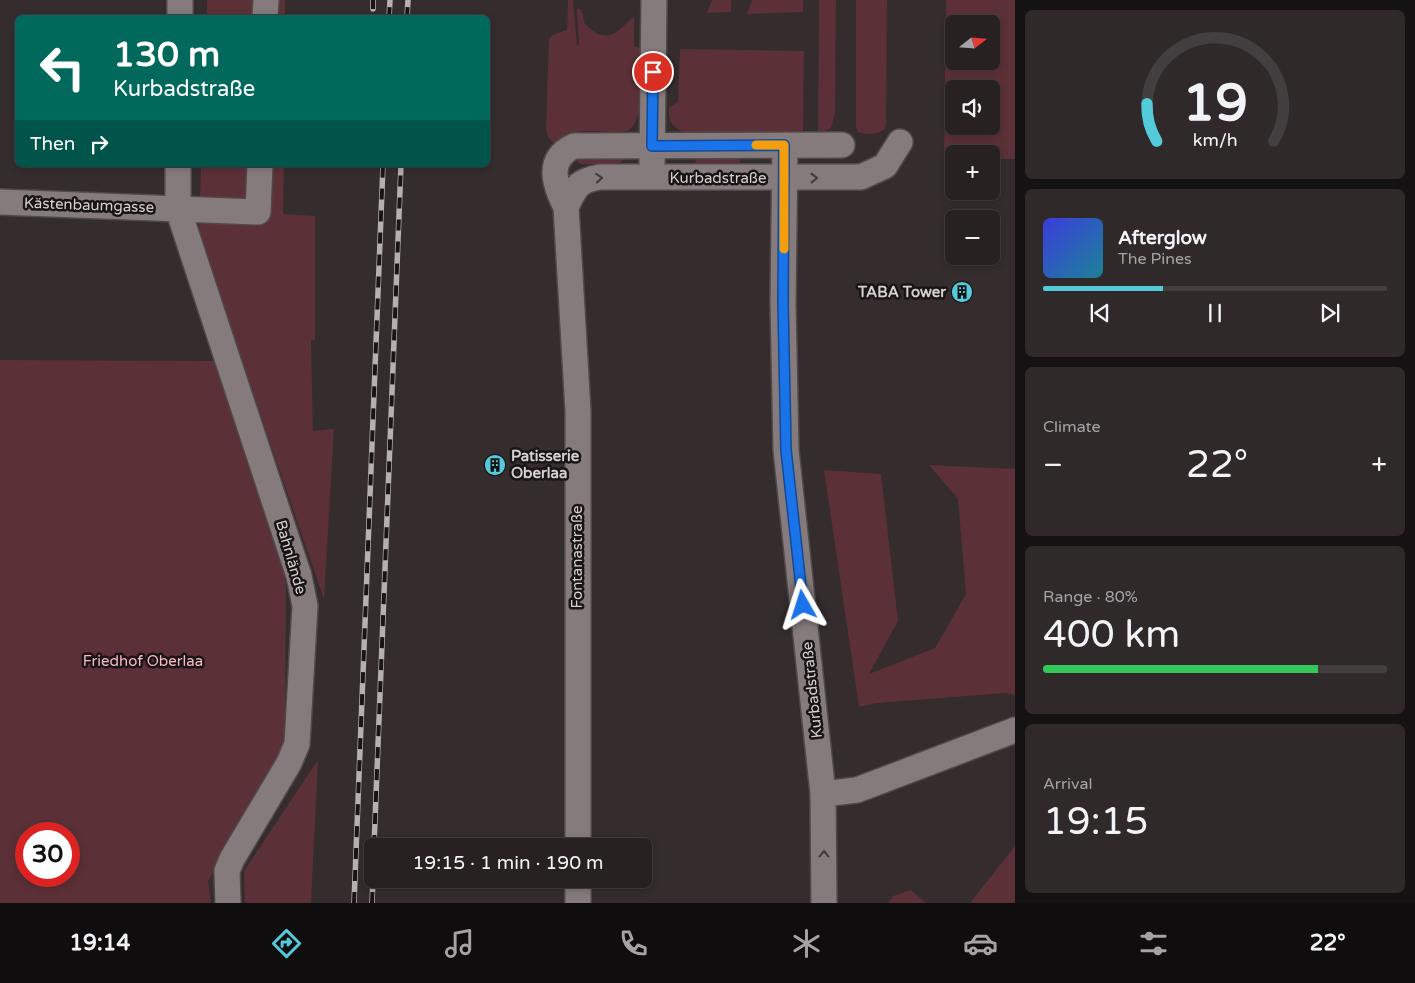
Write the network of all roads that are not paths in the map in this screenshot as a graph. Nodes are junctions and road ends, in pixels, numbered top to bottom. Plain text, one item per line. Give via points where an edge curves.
1 (180, 0) edge
2 (266, 0) edge
3 (654, 0) edge
4 (180, 15) edge
5 (265, 15) edge
6 (900, 142) dead end
7 (784, 145) junction
8 (842, 145) dead end
9 (652, 146) junction
10 (178, 167) edge
11 (260, 167) edge
12 (652, 178) junction
13 (784, 178) junction
14 (0, 202) edge
15 (566, 207) junction
16 (178, 209) junction
17 (1015, 730) edge
18 (824, 794) junction
19 (578, 838) edge
20 (578, 888) edge
21 (228, 903) edge
22 (578, 903) edge
23 (824, 903) edge

1 - 4 street
2 - 5 street
3 - 9 street, Kurbadstraße
13 -> 6 street, Kurbadstraße via 861,177 885,166
7 - 8 street
7 - 9 street
7 - 13 street, Kurbadstraße
9 - 12 street, Kurbadstraße
9 - 15 street via 574,146 563,151 556,160 556,189
10 - 16 street, Bahnlände
11 - 16 street, Kästenbaumgasse via 258,212
12 - 13 street, Kurbadstraße
15 -> 12 street, Kurbadstraße via 576,186 586,180
13 - 18 street, Kurbadstraße via 786,450
14 - 16 street, Kästenbaumgasse
15 - 19 street, Fontanastraße via 578,411
16 - 21 street, Bahnlände via 299,576 304,606 297,744 232,859 227,871
17 - 18 street via 857,790
23 -> 18 street, Kurbadstraße
20 - 22 street

